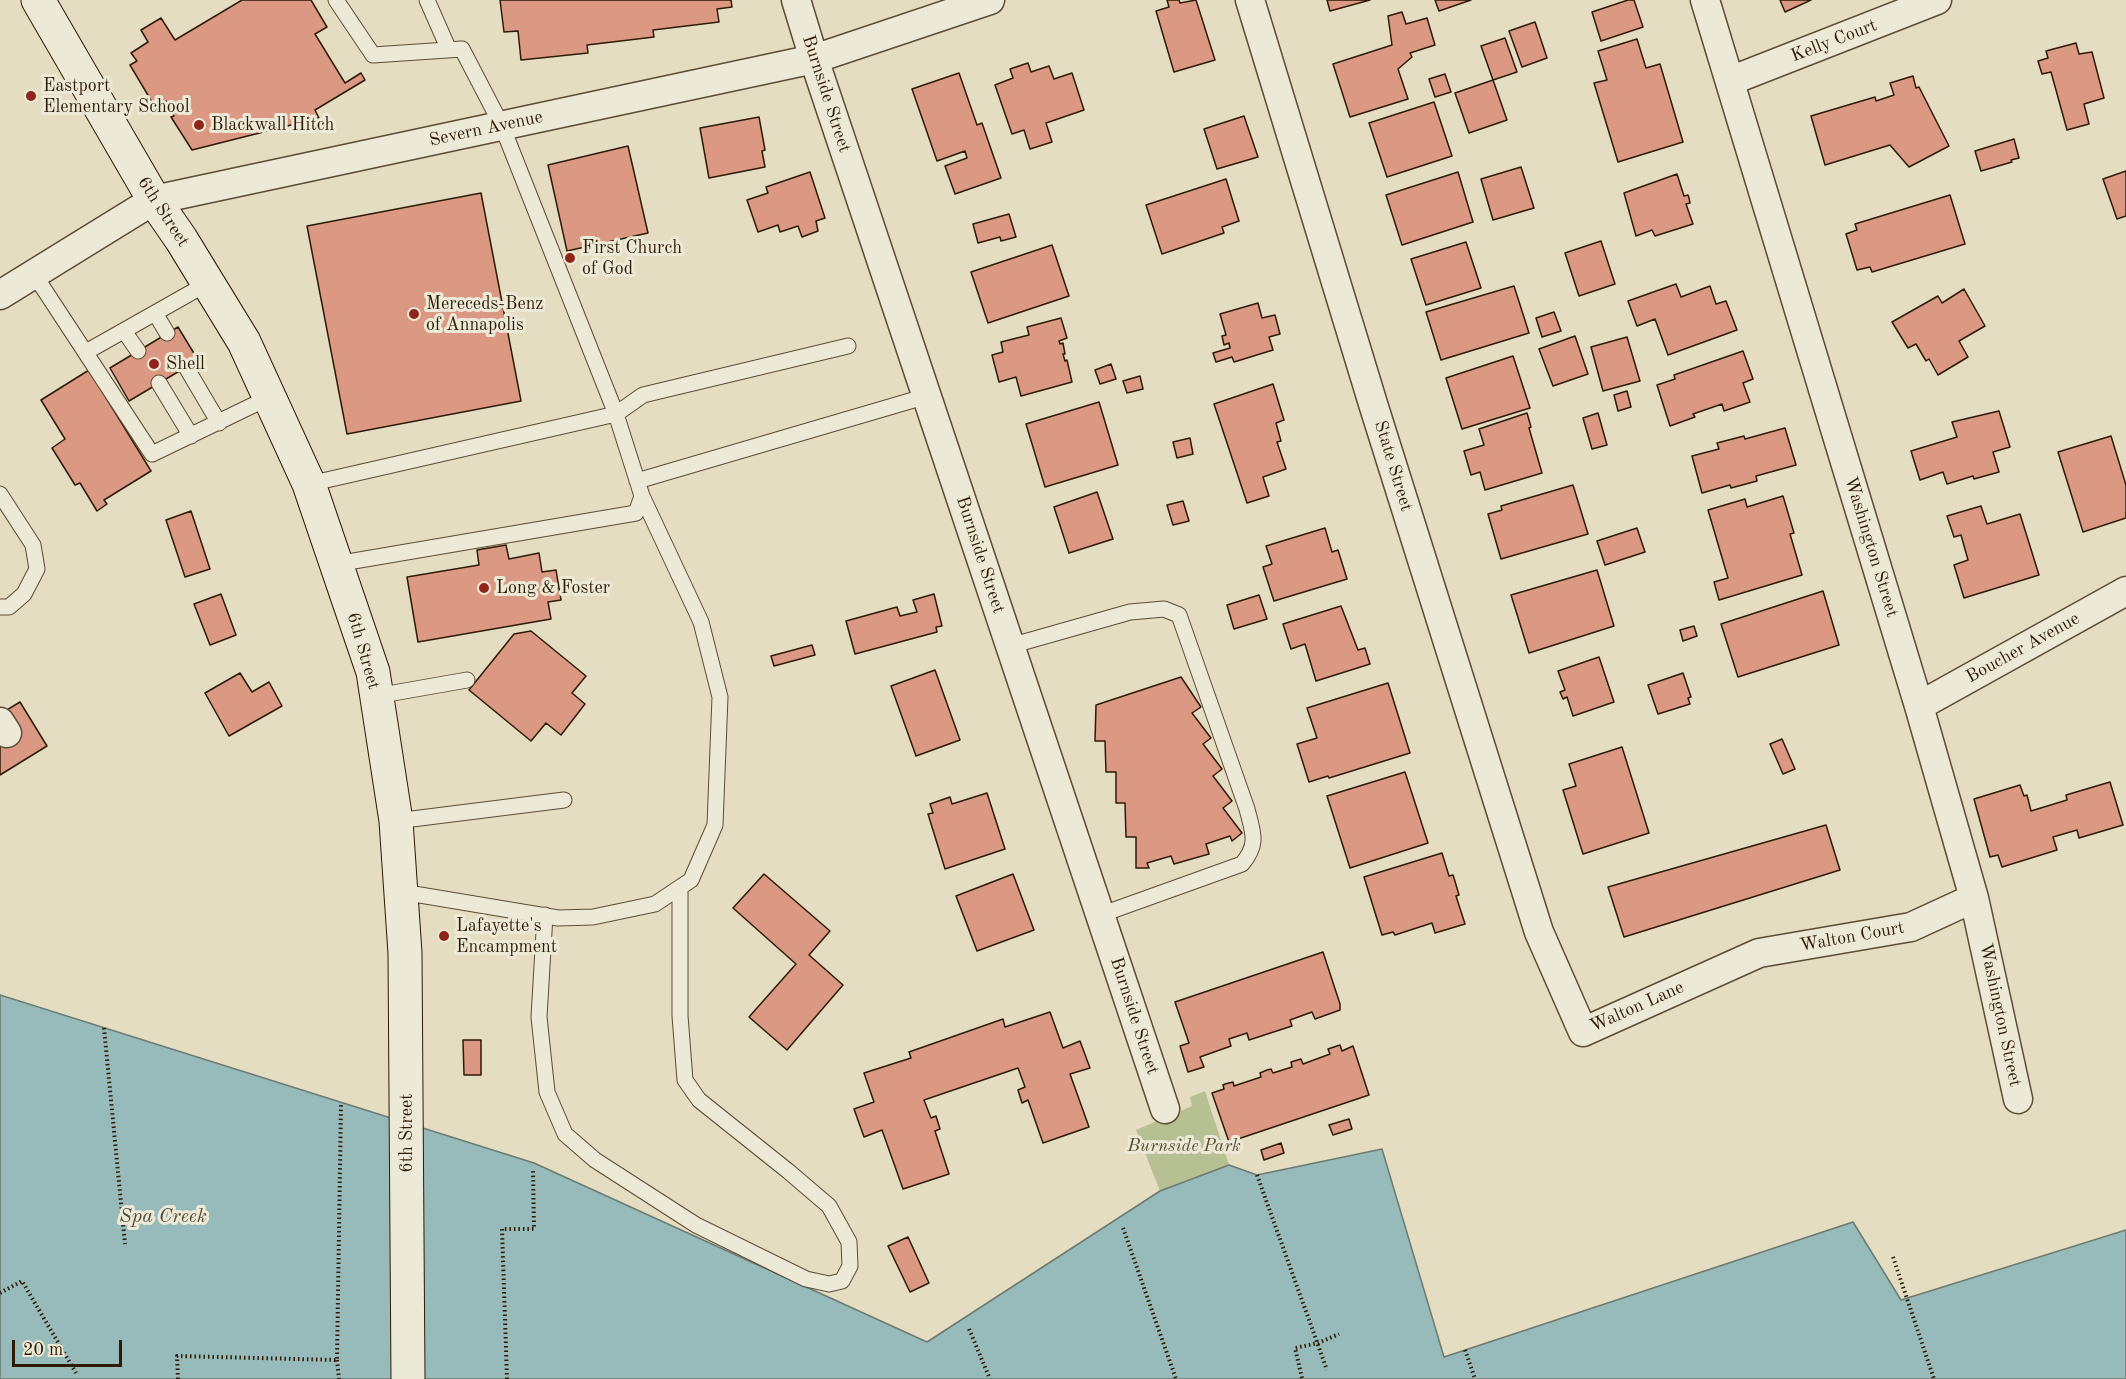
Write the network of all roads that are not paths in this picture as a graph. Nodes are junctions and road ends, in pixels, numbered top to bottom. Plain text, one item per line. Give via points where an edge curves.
1 (38, 0) edge
2 (336, 0) edge
3 (427, 0) edge
4 (796, 0) edge
5 (990, 0) edge
6 (1250, 0) edge
7 (1705, 0) edge
8 (1937, 0) edge
9 (449, 50) junction
10 (814, 60) junction
11 (1730, 81) junction
12 (502, 126) junction
13 (154, 200) junction
14 (34, 274) junction
15 (208, 283) junction
16 (0, 295) edge
17 (155, 313) junction
18 (124, 331) junction
19 (167, 333) dead end
20 (848, 346) dead end
21 (138, 351) dead end
22 (86, 352) junction
23 (186, 367) dead end
24 (159, 383) dead end
25 (927, 396) junction
26 (270, 398) junction
27 (616, 414) junction
28 (219, 423) junction
29 (191, 436) junction
30 (637, 481) junction
31 (309, 484) junction
32 (0, 494) edge
33 (642, 496) junction
34 (336, 564) junction
35 (2126, 591) edge
36 (0, 607) edge
37 (1010, 646) junction
38 (467, 680) dead end
39 (376, 696) junction
40 (1919, 706) junction
41 (564, 800) dead end
42 (396, 820) junction
43 (680, 888) junction
44 (402, 892) junction
45 (1974, 898) junction
46 (545, 915) junction
47 (1100, 915) junction
48 (1539, 932) joint
49 (1759, 953) joint
50 (2018, 1099) dead end
51 (1165, 1109) dead end
52 (408, 1379) edge

1 - 13 main road, 6th Street
2 - 9 lane via 373,55
3 - 9 lane
4 - 10 street, Burnside Street
5 - 10 street, Severn Avenue
6 - 48 street, State Street
7 - 11 street, Washington Street
8 - 11 street, Kelly Court
9 - 12 lane via 462,49
10 - 12 street, Severn Avenue
10 - 25 street, Burnside Street
11 - 40 street, Washington Street
12 - 13 street, Severn Avenue
12 - 27 lane
13 - 14 street, Severn Avenue
13 - 15 main road, 6th Street
14 - 16 street, Severn Avenue
14 - 22 lane
15 - 17 lane
15 - 26 main road, 6th Street via 244,342
17 - 18 lane
17 - 19 lane
18 - 21 lane
18 - 22 lane
20 - 27 lane via 643,395
22 - 29 lane via 152,454
23 - 28 lane
24 - 29 lane
25 - 30 lane
25 - 37 street, Burnside Street
26 - 28 lane
26 - 31 main road, 6th Street
27 - 30 lane
27 - 31 lane
28 - 29 lane
30 - 33 lane
31 - 34 main road, 6th Street
32 - 36 lane via 33,545 37,569 24,594 9,607
33 - 34 lane via 636,513
33 - 43 lane via 701,622 720,697 715,825 691,880
34 - 39 main road, 6th Street via 373,672
35 - 40 street, Boucher Avenue
37 - 47 street, Burnside Street
37 - 47 lane via 1130,612 1164,609 1179,615 1247,809 1255,838 1242,864
38 - 39 lane
39 - 42 main road, 6th Street
40 - 45 street, Washington Street
41 - 42 lane
42 - 44 main road, 6th Street
43 - 46 lane via 655,904 593,917
43 - 46 lane via 680,1016 685,1080 699,1100 829,1206 849,1242 850,1266 842,1281 829,1284 806,1279 696,1225 595,1160 565,1134 547,1092 539,1017
44 - 46 lane
44 - 52 main road, 6th Street
45 - 49 street, Walton Court via 1911,927
45 - 50 street, Washington Street
47 - 51 street, Burnside Street
48 - 49 street, Walton Lane via 1583,1032

